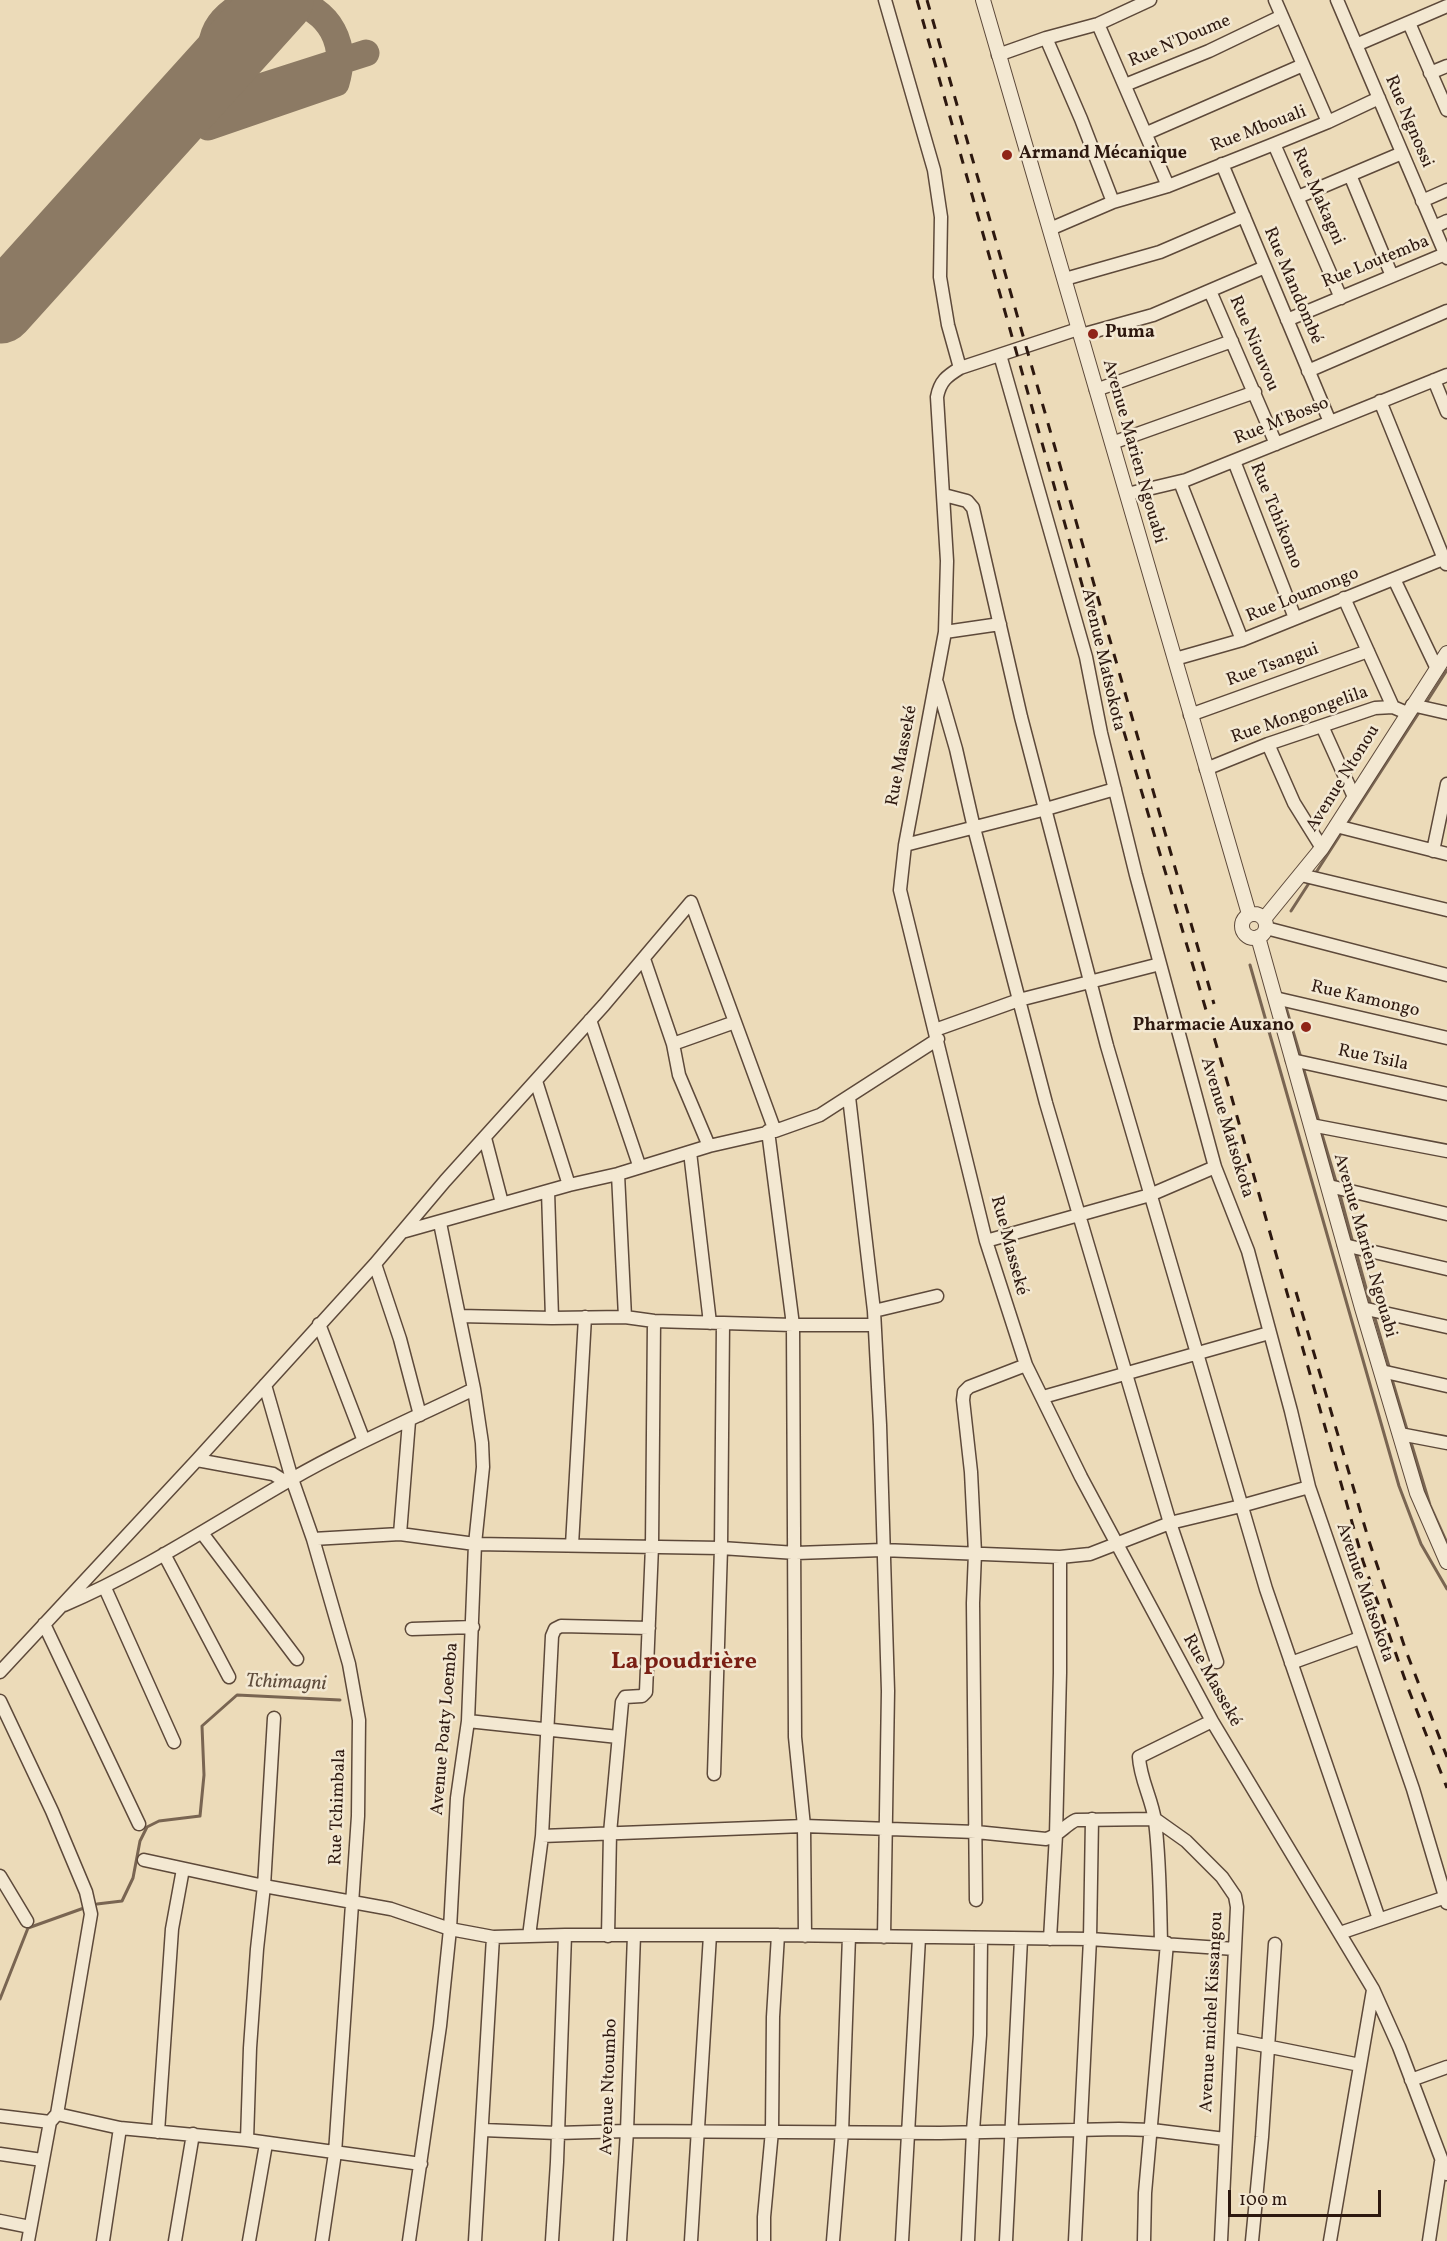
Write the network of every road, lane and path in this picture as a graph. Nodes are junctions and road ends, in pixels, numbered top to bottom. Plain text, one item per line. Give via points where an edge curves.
1 (885, 0) edge
2 (983, 0) edge
3 (1150, 0) edge
4 (1275, 0) edge
5 (1337, 0) edge
6 (1447, 6) edge
7 (1282, 16) junction
8 (1409, 23) junction
9 (1098, 24) junction
10 (1046, 38) junction
11 (1356, 45) junction
12 (998, 55) junction
13 (1303, 65) junction
14 (1447, 66) edge
15 (1430, 73) junction
16 (1125, 85) junction
17 (1379, 98) junction
18 (1447, 110) edge
19 (1328, 122) junction
20 (1147, 133) junction
21 (1274, 144) junction
22 (1402, 153) junction
23 (1222, 164) junction
24 (1350, 175) junction
25 (1168, 186) junction
26 (1447, 190) edge
27 (1298, 197) junction
28 (1422, 201) junction
29 (1113, 202) junction
30 (1244, 216) junction
31 (1447, 221) edge
32 (1434, 227) junction
33 (1050, 229) junction
34 (1446, 256) edge
35 (1265, 267) junction
36 (1392, 276) junction
37 (1065, 279) junction
38 (1210, 291) junction
39 (1341, 297) junction
40 (1447, 311) edge
41 (1287, 320) junction
42 (1079, 332) junction
43 (1232, 341) junction
44 (1000, 355) junction
45 (960, 368) junction
46 (1308, 371) junction
47 (1447, 375) edge
48 (1434, 380) junction
49 (1096, 390) junction
50 (1255, 392) junction
51 (1380, 401) junction
52 (1447, 412) edge
53 (1330, 422) junction
54 (1112, 443) junction
55 (1276, 444) junction
56 (1234, 461) junction
57 (1180, 482) junction
58 (1127, 494) junction
59 (944, 495) junction
60 (1445, 562) edge
61 (1394, 579) junction
62 (1344, 598) junction
63 (1295, 618) junction
64 (1000, 624) junction
65 (945, 632) junction
66 (1242, 640) junction
67 (1368, 651) junction
68 (1447, 653) edge
69 (1175, 659) junction
70 (1437, 669) junction
71 (936, 679) junction
72 (1393, 707) junction
73 (1410, 709) junction
74 (1447, 713) edge
75 (1190, 715) junction
76 (1322, 726) junction
77 (1268, 744) junction
78 (1206, 769) junction
79 (1447, 784) edge
80 (1115, 789) junction
81 (1354, 796) junction
82 (1046, 809) junction
83 (1336, 826) junction
84 (974, 828) junction
85 (905, 844) junction
86 (1322, 848) junction
87 (1433, 851) junction
88 (1447, 854) edge
89 (1301, 875) junction
90 (1447, 910) edge
91 (1249, 914) junction
92 (1262, 928) junction
93 (644, 959) junction
94 (1160, 964) junction
95 (1447, 975) edge
96 (1090, 982) junction
97 (1275, 998) junction
98 (1019, 1000) junction
99 (590, 1020) junction
100 (735, 1022) junction
101 (937, 1035) junction
102 (1447, 1038) edge
103 (673, 1044) junction
104 (1292, 1060) junction
105 (536, 1081) junction
106 (1447, 1094) edge
107 (849, 1097) junction
108 (1311, 1125) junction
109 (772, 1131) junction
110 (484, 1138) junction
111 (709, 1146) junction
112 (1447, 1151) edge
113 (690, 1152) junction
114 (639, 1165) junction
115 (1215, 1167) junction
116 (618, 1174) junction
117 (569, 1185) junction
118 (1329, 1186) junction
119 (548, 1191) junction
120 (1150, 1195) junction
121 (502, 1203) junction
122 (1447, 1214) edge
123 (1080, 1215) junction
124 (440, 1223) junction
125 (402, 1232) junction
126 (986, 1241) junction
127 (1344, 1245) junction
128 (375, 1264) junction
129 (1447, 1269) edge
130 (937, 1296) dead end
131 (1362, 1308) junction
132 (874, 1311) junction
133 (459, 1316) junction
134 (585, 1317) junction
135 (625, 1317) junction
136 (552, 1318) junction
137 (654, 1321) junction
138 (710, 1323) junction
139 (723, 1323) junction
140 (319, 1324) junction
141 (874, 1325) junction
142 (792, 1326) junction
143 (1447, 1327) edge
144 (1269, 1333) junction
145 (1196, 1353) junction
146 (1026, 1365) junction
147 (1381, 1371) junction
148 (1126, 1374) junction
149 (265, 1385) junction
150 (1447, 1386) edge
151 (474, 1389) junction
152 (1043, 1397) junction
153 (414, 1418) junction
154 (1400, 1434) junction
155 (364, 1441) junction
156 (1447, 1443) edge
157 (197, 1460) junction
158 (289, 1480) junction
159 (1309, 1487) junction
160 (1241, 1506) junction
161 (1170, 1523) junction
162 (202, 1533) junction
163 (400, 1534) junction
164 (314, 1539) junction
165 (1116, 1543) junction
166 (475, 1544) junction
167 (572, 1545) junction
168 (652, 1546) junction
169 (721, 1548) junction
170 (882, 1550) junction
171 (975, 1552) junction
172 (796, 1553) junction
173 (164, 1554) junction
174 (1060, 1557) junction
175 (1447, 1561) edge
176 (105, 1588) junction
177 (59, 1608) junction
178 (44, 1624) junction
179 (472, 1627) junction
180 (649, 1628) junction
181 (412, 1629) dead end
182 (1360, 1638) junction
183 (297, 1659) dead end
184 (1217, 1662) dead end
185 (1291, 1663) junction
186 (0, 1672) edge
187 (229, 1677) dead end
188 (0, 1701) edge
189 (274, 1718) dead end
190 (468, 1721) junction
191 (1212, 1721) junction
192 (548, 1729) junction
193 (618, 1737) junction
194 (174, 1742) dead end
195 (714, 1774) dead end
196 (1092, 1819) junction
197 (1155, 1819) junction
198 (139, 1824) dead end
199 (804, 1826) junction
200 (885, 1827) junction
201 (976, 1832) junction
202 (610, 1833) junction
203 (1056, 1835) junction
204 (542, 1836) junction
205 (144, 1860) dead end
206 (183, 1869) junction
207 (0, 1876) edge
208 (264, 1886) junction
209 (976, 1899) dead end
210 (1446, 1900) edge
211 (353, 1903) junction
212 (1378, 1919) junction
213 (27, 1921) dead end
214 (450, 1929) junction
215 (1340, 1934) junction
216 (565, 1935) junction
217 (634, 1935) junction
218 (710, 1935) junction
219 (778, 1935) junction
220 (529, 1936) junction
221 (608, 1936) junction
222 (805, 1936) junction
223 (849, 1936) junction
224 (493, 1937) junction
225 (884, 1937) junction
226 (919, 1938) junction
227 (981, 1938) junction
228 (1022, 1939) junction
229 (1050, 1939) junction
230 (1090, 1939) junction
231 (1164, 1943) junction
232 (1275, 1944) dead end
233 (1235, 1949) junction
234 (1373, 1989) junction
235 (1231, 2039) junction
236 (1268, 2045) junction
237 (1360, 2065) junction
238 (1447, 2067) edge
239 (1411, 2080) junction
240 (0, 2116) edge
241 (54, 2118) junction
242 (120, 2128) junction
243 (483, 2130) junction
244 (698, 2130) junction
245 (1012, 2130) junction
246 (1082, 2130) junction
247 (1152, 2130) junction
248 (627, 2131) junction
249 (772, 2131) junction
250 (158, 2132) junction
251 (842, 2132) junction
252 (909, 2132) junction
253 (973, 2132) junction
254 (557, 2133) junction
255 (193, 2134) junction
256 (1225, 2139) junction
257 (248, 2140) junction
258 (266, 2144) junction
259 (335, 2152) junction
260 (0, 2154) edge
261 (1442, 2158) junction
262 (42, 2160) junction
263 (421, 2164) junction
264 (1447, 2174) edge
265 (0, 2222) edge
266 (30, 2227) junction
267 (28, 2241) edge
268 (103, 2241) edge
269 (175, 2241) edge
270 (249, 2241) edge
271 (322, 2241) edge
272 (409, 2241) edge
273 (475, 2241) edge
274 (552, 2241) edge
275 (620, 2241) edge
276 (691, 2241) edge
277 (764, 2241) edge
278 (833, 2241) edge
279 (902, 2241) edge
280 (968, 2241) edge
281 (1006, 2241) edge
282 (1075, 2241) edge
283 (1144, 2241) edge
284 (1221, 2241) edge
285 (1252, 2241) edge
286 (1330, 2241) edge
287 (1429, 2241) edge

1 - 45 street via 934,170 941,217 940,278
2 - 12 street, Avenue Marien Ngouabi
3 - 9 street
4 - 7 street
5 - 11 street, Rue Ngnossi
6 - 8 street
7 - 13 street
7 - 16 street, Rue N'Doume
8 - 11 street
8 - 15 street
9 - 10 street
9 - 16 street
10 - 12 street
10 - 29 street
11 - 17 street, Rue Ngnossi
12 - 33 street, Avenue Marien Ngouabi
13 - 19 street
13 - 20 street
14 - 15 street
15 - 18 street
16 - 20 street
17 - 19 street, Rue Mbouali
17 - 22 street, Rue Ngnossi
19 - 21 street, Rue Mbouali
20 - 25 street
21 - 23 street, Rue Mbouali
21 - 27 street, Rue Makagni
22 - 24 street
22 - 28 street, Rue Ngnossi
23 - 25 street, Rue Mbouali
23 - 30 street, Rue Mandombé
24 - 27 street
24 - 36 street
25 - 29 street, Rue Mbouali
26 - 28 street
27 - 39 street, Rue Makagni
28 - 32 street, Rue Ngnossi
29 - 33 street, Rue Mbouali
30 - 35 street, Rue Mandombé
30 - 37 street via 1160,252
31 - 32 street
32 - 34 street, Rue Ngnossi
33 - 37 street, Avenue Marien Ngouabi
34 - 36 street, Rue Loutemba
35 - 38 street, Rue Masseké
35 - 41 street, Rue Mandombé
36 - 39 street, Rue Loutemba
37 - 42 street, Avenue Marien Ngouabi
38 - 42 street, Rue Masseké via 1153,315
38 - 43 street, Rue Niouvou
39 - 41 street, Rue Loutemba
40 - 46 street
41 - 46 street, Rue Mandombé
42 - 44 street, Rue Masseké
42 - 49 street, Avenue Marien Ngouabi
43 - 49 street
43 - 50 street, Rue Niouvou
44 - 45 street, Rue Masseké
44 - 80 street, Avenue Matsokota via 1086,657
45 - 59 street, Rue Masseké via 945,378 937,397
46 - 53 street, Rue Mandombé
47 - 48 street, Rue M'Bosso
48 - 51 street, Rue M'Bosso
48 - 52 street
49 - 54 street, Avenue Marien Ngouabi
50 - 54 street
50 - 55 street, Rue Niouvou
51 - 53 street, Rue M'Bosso
51 - 60 street
53 - 55 street, Rue M'Bosso
54 - 58 street, Avenue Marien Ngouabi
55 - 56 street, Rue M'Bosso
56 - 57 street, Rue M'Bosso
56 - 63 street, Rue Tchikomo
57 - 58 street, Rue M'Bosso
57 - 66 street
58 - 69 street, Avenue Marien Ngouabi
59 - 64 street via 967,501 974,508
59 - 65 street, Rue Masseké
60 - 61 street, Rue Loumongo
61 - 62 street, Rue Loumongo
61 - 70 street
62 - 63 street, Rue Loumongo
62 - 67 street
63 - 66 street, Rue Loumongo
64 - 65 street
64 - 82 street
65 - 71 street, Rue Masseké
66 - 69 street, Rue Loumongo
67 - 72 street
67 - 75 street, Rue Tsangui
68 - 70 street, Avenue Ntonou
69 - 75 street, Avenue Marien Ngouabi
70 - 73 street, Avenue Ntonou
71 - 84 street
71 - 85 street, Rue Masseké
72 - 73 street, Rue Mongongelila
72 - 76 street, Rue Mongongelila via 1375,708
73 - 74 street, Rue Mongongelila
73 - 81 street, Avenue Ntonou
75 - 78 street, Avenue Marien Ngouabi
76 - 77 street, Rue Mongongelila
76 - 81 street
77 - 78 street, Rue Mongongelila
77 - 86 street via 1294,803
78 - 91 street, Avenue Marien Ngouabi
79 - 87 street
80 - 82 street
80 - 94 street, Avenue Matsokota
81 - 83 street, Avenue Ntonou
82 - 84 street
82 - 96 street
83 - 86 street, Avenue Ntonou
83 - 87 street
84 - 85 street
84 - 98 street
85 - 101 street, Rue Masseké via 900,891
86 - 89 street, Avenue Ntonou
87 - 88 street
89 - 90 street
89 - 92 street, Avenue Ntonou
91 - 92 street via 1254,913
91 - 92 street via 1241,924 1246,935 1252,938
92 - 95 street
92 - 97 street, Avenue Marien Ngouabi
93 - 99 street
93 - 100 street via 691,902
93 - 103 street
94 - 96 street
94 - 115 street, Avenue Matsokota
96 - 98 street
96 - 120 street
97 - 102 street, Rue Kamongo
97 - 104 street, Avenue Marien Ngouabi
98 - 101 street
98 - 123 street
99 - 105 street
99 - 114 street
100 - 103 street
100 - 109 street
101 - 107 street
101 - 126 street, Rue Masseké
103 - 111 street via 679,1075
104 - 106 street, Rue Tsila
104 - 108 street, Avenue Marien Ngouabi
105 - 110 street
105 - 117 street
107 - 109 street via 820,1115
107 - 132 street
108 - 112 street
108 - 118 street, Avenue Marien Ngouabi
109 - 111 street
109 - 142 street
110 - 121 street
110 - 125 street
111 - 113 street
113 - 114 street
113 - 138 street
114 - 116 street
115 - 120 street
115 - 144 street, Avenue Matsokota via 1248,1251
116 - 117 street
116 - 135 street
117 - 119 street
118 - 122 street
118 - 127 street, Avenue Marien Ngouabi
119 - 121 street
119 - 136 street
120 - 123 street
120 - 145 street
121 - 124 street
123 - 126 street
123 - 148 street
124 - 125 street
124 - 133 street, Avenue Poaty Loemba
125 - 128 street
126 - 146 street, Rue Masseké
127 - 129 street
127 - 131 street, Avenue Marien Ngouabi
128 - 140 street
128 - 153 street via 400,1339
130 - 132 street
131 - 143 street
131 - 147 street, Avenue Marien Ngouabi
132 - 141 street
133 - 136 street
133 - 151 street, Avenue Poaty Loemba
134 - 135 street
134 - 136 street
134 - 167 street
135 - 137 street
137 - 138 street
137 - 168 street
138 - 139 street
139 - 142 street
139 - 169 street
140 - 149 street
140 - 155 street
141 - 142 street
141 - 170 street
142 - 172 street
144 - 145 street
144 - 159 street, Avenue Matsokota
145 - 148 street
145 - 160 street
146 - 152 street, Rue Masseké
146 - 171 street via 964,1392
147 - 150 street
147 - 154 street, Avenue Marien Ngouabi
148 - 152 street
148 - 161 street
149 - 157 street
149 - 158 street, Rue Tchimbala
151 - 153 street
151 - 166 street, Avenue Poaty Loemba via 483,1454
152 - 165 street, Rue Masseké
153 - 155 street
153 - 163 street
154 - 156 street
154 - 175 street, Avenue Marien Ngouabi via 1423,1511
155 - 158 street
157 - 158 street
157 - 177 street
158 - 162 street
158 - 164 street, Rue Tchimbala
159 - 160 street
159 - 182 street, Avenue Matsokota
160 - 161 street
160 - 185 street
161 - 165 street
161 - 184 street
162 - 173 street
162 - 183 street
163 - 164 street
163 - 166 street
164 - 211 street, Rue Tchimbala via 350,1665 359,1720
165 - 174 street via 1090,1554
165 - 191 street, Rue Masseké
166 - 167 street
166 - 179 street, Avenue Poaty Loemba
167 - 168 street
168 - 169 street
168 - 180 street
169 - 172 street
169 - 195 street
170 - 171 street
170 - 172 street
170 - 200 street via 888,1691
171 - 174 street
171 - 201 street
172 - 199 street via 795,1737
173 - 176 street
173 - 187 street
174 - 203 street
176 - 177 street
176 - 194 street
177 - 178 street
178 - 186 street
178 - 198 street
179 - 181 street
179 - 190 street, Avenue Poaty Loemba
180 - 192 street via 555,1629
180 - 193 street via 646,1692 624,1699
182 - 185 street
182 - 210 street, Avenue Matsokota via 1413,1789
185 - 212 street
188 - 241 street via 52,1811 86,1892 91,1914
189 - 208 street
190 - 192 street
190 - 214 street, Avenue Poaty Loemba via 457,1798
191 - 197 street via 1138,1757
191 - 215 street, Rue Masseké
192 - 193 street
192 - 204 street
193 - 202 street
196 - 197 street
196 - 203 street via 1076,1820
196 - 230 street
197 - 231 street
197 - 233 street, Avenue michel Kissangou via 1186,1841 1230,1887 1237,1907
199 - 200 street
199 - 202 street
199 - 222 street
200 - 201 street
200 - 225 street
201 - 203 street via 1046,1839
201 - 209 street
202 - 204 street
202 - 221 street
203 - 229 street
204 - 220 street
205 - 206 street
206 - 208 street
206 - 250 street via 172,1929
207 - 213 street
208 - 211 street
208 - 257 street via 250,2048
210 - 212 street
211 - 214 street via 391,1909
211 - 259 street, Rue Tchimbala
212 - 215 street
214 - 224 street
214 - 263 street, Avenue Poaty Loemba
215 - 234 street, Rue Masseké
216 - 220 street
216 - 221 street
216 - 254 street
217 - 218 street
217 - 221 street
217 - 248 street, Avenue Ntoumbo
218 - 219 street
218 - 244 street
219 - 222 street
219 - 249 street
220 - 224 street
222 - 223 street
223 - 225 street
223 - 251 street
224 - 243 street
225 - 226 street
226 - 227 street
226 - 252 street
227 - 228 street
227 - 253 street
228 - 229 street
228 - 245 street
229 - 230 street
230 - 231 street
230 - 246 street
231 - 233 street
231 - 247 street
232 - 236 street
233 - 235 street, Avenue michel Kissangou
234 - 237 street
234 - 239 street, Rue Masseké
235 - 236 street
235 - 256 street, Avenue michel Kissangou
236 - 237 street
236 - 285 street
237 - 286 street
238 - 239 street
239 - 261 street, Rue Masseké
240 - 241 street
241 - 242 street
241 - 262 street
242 - 250 street
242 - 268 street
243 - 254 street
243 - 273 street
244 - 248 street
244 - 249 street
244 - 276 street
245 - 246 street
245 - 253 street
245 - 281 street
246 - 247 street
246 - 282 street
247 - 256 street
247 - 283 street
248 - 254 street
248 - 275 street, Avenue Ntoumbo
249 - 251 street
249 - 277 street
250 - 255 street
251 - 252 street
251 - 278 street
252 - 253 street
252 - 279 street
253 - 280 street
254 - 274 street
255 - 257 street
255 - 269 street
256 - 284 street, Avenue michel Kissangou
257 - 258 street
258 - 259 street
258 - 270 street
259 - 263 street
259 - 271 street, Rue Tchimbala
260 - 262 street
261 - 264 street, Rue Masseké
261 - 287 street
262 - 266 street
263 - 272 street, Avenue Poaty Loemba
265 - 266 street
266 - 267 street

